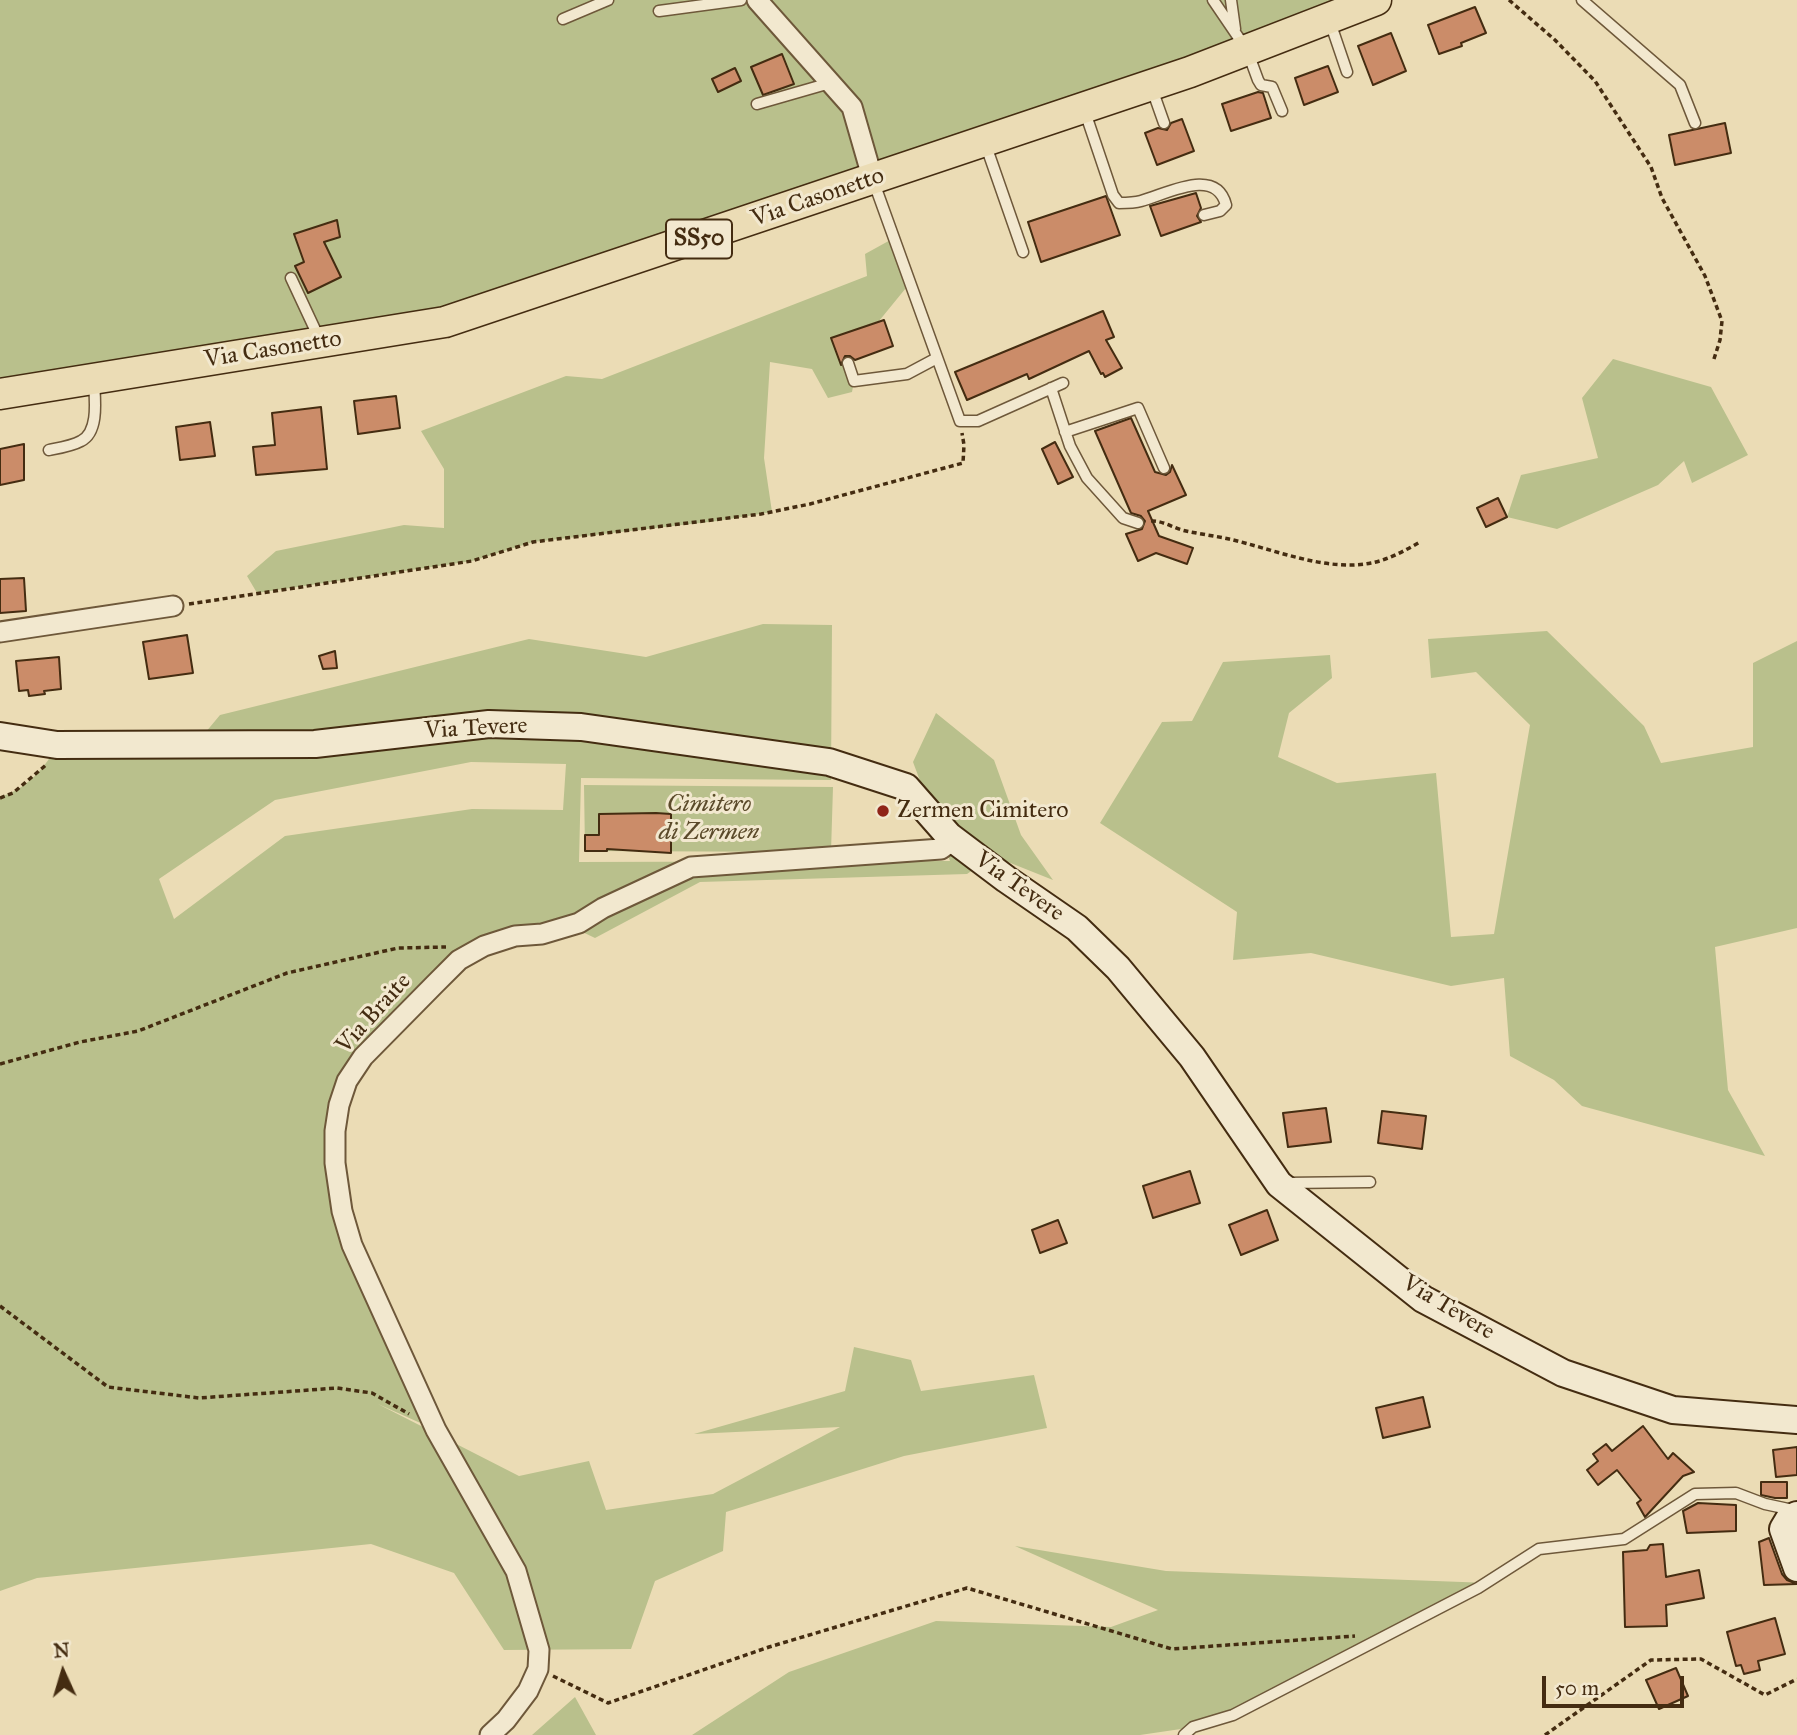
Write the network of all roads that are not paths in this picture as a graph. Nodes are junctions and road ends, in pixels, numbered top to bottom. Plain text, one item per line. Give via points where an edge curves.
1 (608, 0) edge
2 (741, 0) edge
3 (757, 0) edge
4 (1213, 0) edge
5 (1231, 0) edge
6 (1376, 0) edge
7 (1582, 0) edge
8 (659, 11) dead end
9 (1329, 18) junction
10 (563, 19) dead end
11 (1241, 41) junction
12 (1347, 72) dead end
13 (830, 83) junction
14 (1151, 86) junction
15 (757, 104) dead end
16 (1083, 109) junction
17 (1282, 111) dead end
18 (1164, 123) dead end
19 (1695, 123) dead end
20 (985, 142) junction
21 (873, 180) junction
22 (1204, 215) dead end
23 (1023, 252) dead end
24 (291, 278) dead end
25 (321, 342) junction
26 (937, 358) junction
27 (848, 363) dead end
28 (94, 379) junction
29 (1063, 383) dead end
30 (1051, 388) junction
31 (0, 394) edge
32 (1065, 432) junction
33 (48, 450) dead end
34 (1164, 468) dead end
35 (1139, 523) road end
36 (173, 606) road end
37 (0, 632) edge
38 (0, 736) edge
39 (954, 840) junction
40 (1370, 1182) dead end
41 (1279, 1184) junction
42 (1797, 1420) edge
43 (1797, 1513) edge
44 (1797, 1568) edge
45 (490, 1735) edge
46 (1184, 1735) edge

1 - 10 lane
2 - 8 lane
3 - 13 street
4 - 11 lane
5 - 11 lane
6 - 9 main road, Via Casonetto / SS50
7 - 19 lane via 1680,85
9 - 11 main road, Via Casonetto / SS50
9 - 12 lane
11 - 14 main road, Via Casonetto / SS50
11 - 17 lane via 1258,80 1272,87
13 - 15 lane
13 - 21 street via 852,107
14 - 16 main road, Via Casonetto / SS50
14 - 18 lane
16 - 20 main road, Via Casonetto / SS50
16 - 22 lane via 1112,195 1119,203 1203,184 1216,187 1226,205
20 - 21 main road, Via Casonetto / SS50
20 - 23 lane
21 - 25 main road, Via Casonetto / SS50 via 445,322
21 - 26 lane
24 - 25 lane
25 - 28 main road, Via Casonetto / SS50
26 - 27 lane via 907,374 854,381
26 - 30 lane via 960,421 978,421
28 - 31 main road, Via Casonetto / SS50
28 - 33 lane via 91,431 82,441
29 - 30 lane
30 - 32 lane
32 - 34 lane via 1138,408
32 - 35 lane via 1087,478 1122,518
36 - 37 street
38 - 39 main road, Via Tevere via 57,745 315,744 489,723 581,727 830,762 906,787
39 - 41 main road, Via Tevere via 1077,928 1118,968 1192,1057
39 - 45 street, Via Braite via 941,849 691,867 579,923 515,936 476,951 459,960 363,1057 347,1081 335,1131 335,1163 341,1211 352,1244 436,1430 516,1571 539,1650 538,1670 528,1691
40 - 41 lane
41 - 42 main road, Via Tevere via 1423,1299 1563,1373 1673,1410
43 - 44 main road via 1783,1530
43 - 46 lane via 1736,1493 1695,1494 1624,1539 1539,1549 1479,1588 1233,1715 1193,1727

